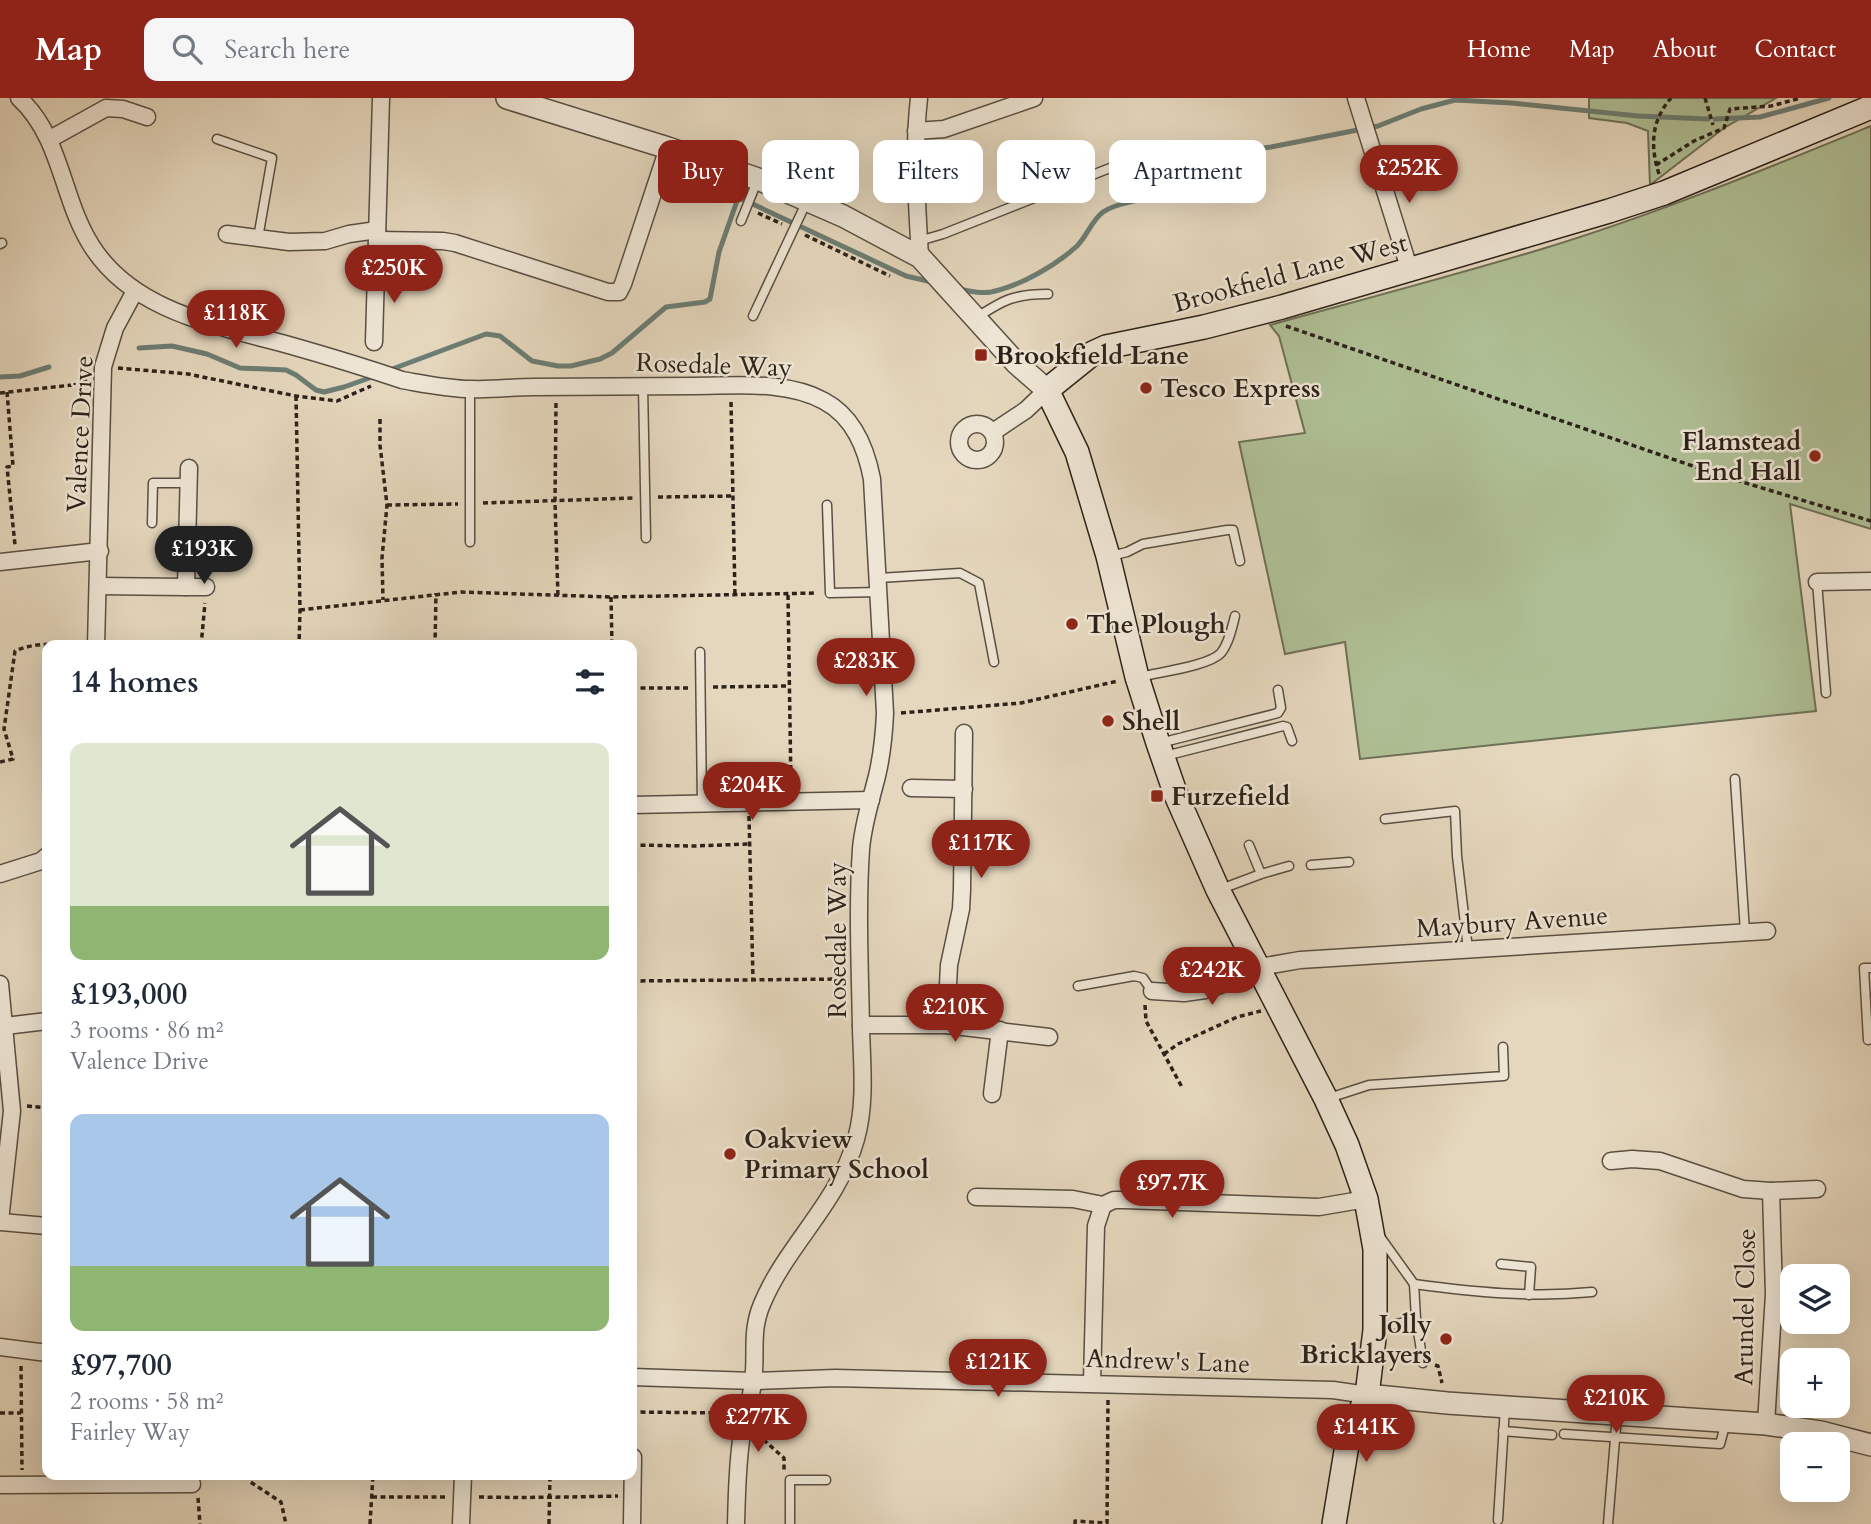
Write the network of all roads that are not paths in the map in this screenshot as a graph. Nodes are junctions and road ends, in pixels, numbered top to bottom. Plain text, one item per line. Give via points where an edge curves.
1 (19, 98) edge
2 (381, 98) edge
3 (507, 98) edge
4 (919, 98) edge
5 (1034, 98) edge
6 (1356, 98) edge
7 (1871, 107) edge
8 (147, 117) dead end
9 (916, 131) junction
10 (50, 139) junction
11 (216, 139) dead end
12 (658, 145) edge
13 (1109, 168) edge
14 (658, 179) edge
15 (748, 184) edge
16 (755, 187) junction
17 (803, 208) junction
18 (741, 221) dead end
19 (228, 234) dead end
20 (377, 235) junction
21 (258, 238) junction
22 (924, 256) junction
23 (1410, 271) junction
24 (135, 291) junction
25 (1048, 294) dead end
26 (969, 311) junction
27 (753, 316) dead end
28 (374, 342) dead end
29 (643, 386) junction
30 (470, 389) junction
31 (1047, 390) junction
32 (993, 432) dead end
33 (189, 475) joint
34 (827, 505) dead end
35 (152, 523) dead end
36 (646, 538) dead end
37 (470, 542) dead end
38 (100, 551) junction
39 (1108, 556) junction
40 (8, 561) edge
41 (1240, 561) dead end
42 (1871, 580) edge
43 (1817, 582) joint
44 (879, 585) junction
45 (98, 586) junction
46 (186, 587) junction
47 (206, 587) road end
48 (1235, 616) dead end
49 (96, 640) edge
50 (700, 652) dead end
51 (994, 662) dead end
52 (1138, 677) junction
53 (1278, 690) dead end
54 (1826, 693) dead end
55 (964, 733) dead end
56 (1292, 741) dead end
57 (1160, 750) junction
58 (1735, 779) dead end
59 (911, 788) dead end
60 (964, 789) junction
61 (871, 800) junction
62 (702, 804) junction
63 (637, 805) edge
64 (1385, 819) dead end
65 (1249, 845) dead end
66 (42, 860) edge
67 (1349, 862) dead end
68 (1311, 864) dead end
69 (1289, 866) dead end
70 (0, 874) edge
71 (1261, 874) junction
72 (1218, 890) junction
73 (1767, 931) dead end
74 (1745, 932) junction
75 (1468, 949) junction
76 (1259, 967) junction
77 (1871, 968) edge
78 (0, 984) edge
79 (1147, 985) joint
80 (1078, 986) dead end
81 (42, 1022) edge
82 (861, 1025) junction
83 (946, 1025) junction
84 (5, 1026) junction
85 (999, 1030) junction
86 (1049, 1037) dead end
87 (1871, 1039) edge
88 (1503, 1047) dead end
89 (992, 1094) dead end
90 (1326, 1099) junction
91 (1611, 1161) dead end
92 (1817, 1189) dead end
93 (1771, 1191) junction
94 (976, 1197) dead end
95 (1102, 1205) junction
96 (1368, 1210) junction
97 (1, 1221) edge
98 (42, 1225) edge
99 (1501, 1264) dead end
100 (1414, 1284) junction
101 (1592, 1292) dead end
102 (1530, 1295) junction
103 (1416, 1319) junction
104 (1375, 1330) junction
105 (0, 1347) edge
106 (42, 1352) edge
107 (1423, 1363) road end
108 (637, 1377) edge
109 (754, 1381) junction
110 (1100, 1383) junction
111 (1367, 1395) junction
112 (1505, 1407) junction
113 (1617, 1414) junction
114 (1726, 1421) junction
115 (1766, 1424) junction
116 (1503, 1431) junction
117 (1564, 1434) dead end
118 (1552, 1435) dead end
119 (1615, 1437) junction
120 (1871, 1445) edge
121 (139, 1480) edge
122 (463, 1480) edge
123 (632, 1480) edge
124 (827, 1480) dead end
125 (192, 1483) dead end
126 (0, 1485) edge
127 (1498, 1520) dead end
128 (461, 1524) edge
129 (632, 1524) edge
130 (736, 1524) edge
131 (790, 1524) edge
132 (1334, 1524) edge
133 (1608, 1524) edge

1 - 10 street, Rosedale Way
2 - 20 street
3 - 12 street
4 - 9 street
5 - 9 street via 944,130
6 - 23 street
7 - 23 main road, Brookfield Lane West via 1664,193
8 - 10 street via 106,108
9 - 22 street via 915,190
10 - 24 street, Rosedale Way via 91,245
11 - 21 lane via 272,158
13 - 22 lane via 943,234
14 - 20 street via 618,292 443,240
15 - 16 street
16 - 17 street
16 - 18 lane
17 - 22 street
17 - 27 lane
19 - 21 street
20 - 21 street via 289,242
20 - 28 street
22 - 26 street
23 - 31 main road, Brookfield Lane West via 1204,327 1106,346
24 - 30 street, Rosedale Way via 178,312 402,380
24 - 38 street, Valence Drive via 115,328 103,367
25 - 26 lane via 1012,298
26 - 31 street
29 - 30 street, Rosedale Way
29 - 36 lane
29 - 44 street, Rosedale Way via 764,387 809,394 841,413 863,446 872,479
30 - 37 lane
31 - 32 street
31 - 39 main road via 1077,452
33 - 35 lane via 153,483
33 - 46 street
34 - 44 lane via 830,593
38 - 40 street
38 - 45 street, Valence Drive
39 - 41 lane via 1143,544 1233,530
39 - 52 main road
42 - 43 street
43 - 54 lane
44 - 51 lane via 960,573 979,583
44 - 61 street, Rosedale Way via 885,713
45 - 46 street
45 - 49 street, Valence Drive
46 - 47 street
48 - 52 lane via 1219,654 1208,661
50 - 62 lane
52 - 57 main road
53 - 57 lane via 1278,713
55 - 60 street
56 - 57 lane via 1283,726
57 - 72 main road
58 - 74 lane
59 - 60 street
60 - 83 street via 961,909 949,965
61 - 62 street
61 - 82 street, Rosedale Way via 861,847
62 - 63 street
64 - 75 lane via 1455,811
65 - 71 lane
66 - 70 street
67 - 68 lane
69 - 71 lane
71 - 72 lane
72 - 76 main road
73 - 74 street, Maybury Avenue
74 - 75 street, Maybury Avenue
75 - 76 street, Maybury Avenue
76 - 79 street via 1205,990 1184,993
76 - 90 main road
77 - 87 lane via 1864,968
78 - 84 street
79 - 80 lane via 1134,976
81 - 84 street
82 - 83 street
82 - 109 street, Rosedale Way via 857,1137 841,1180 781,1267 761,1306 753,1343
83 - 85 street
84 - 97 street via 12,1111
85 - 86 street
85 - 89 street
88 - 90 lane via 1504,1076 1370,1085
90 - 96 main road via 1354,1163
91 - 93 street, Arundel Close via 1660,1161 1733,1186
92 - 93 street, Arundel Close
93 - 115 street, Arundel Close via 1774,1294
94 - 95 street via 1073,1199
95 - 96 street via 1125,1200
95 - 110 street via 1096,1226
96 - 100 lane
96 - 104 main road via 1375,1249
97 - 98 street
99 - 102 lane via 1531,1267
100 - 102 lane
100 - 103 lane
101 - 102 lane
103 - 104 lane
103 - 107 lane
104 - 111 main road
105 - 106 street
108 - 109 street, Andrew's Lane
109 - 110 street, Andrew's Lane
109 - 130 street, Rosedale Way via 737,1477
110 - 111 street, Andrew's Lane
111 - 112 street
111 - 132 main road via 1347,1445
112 - 113 street
112 - 116 lane
113 - 114 street
113 - 119 lane
114 - 115 street
114 - 119 lane via 1720,1444
115 - 120 street
116 - 118 lane
116 - 127 lane
117 - 119 lane
119 - 133 lane
121 - 125 street
121 - 126 street
122 - 128 street
123 - 129 street
124 - 131 lane via 790,1480

